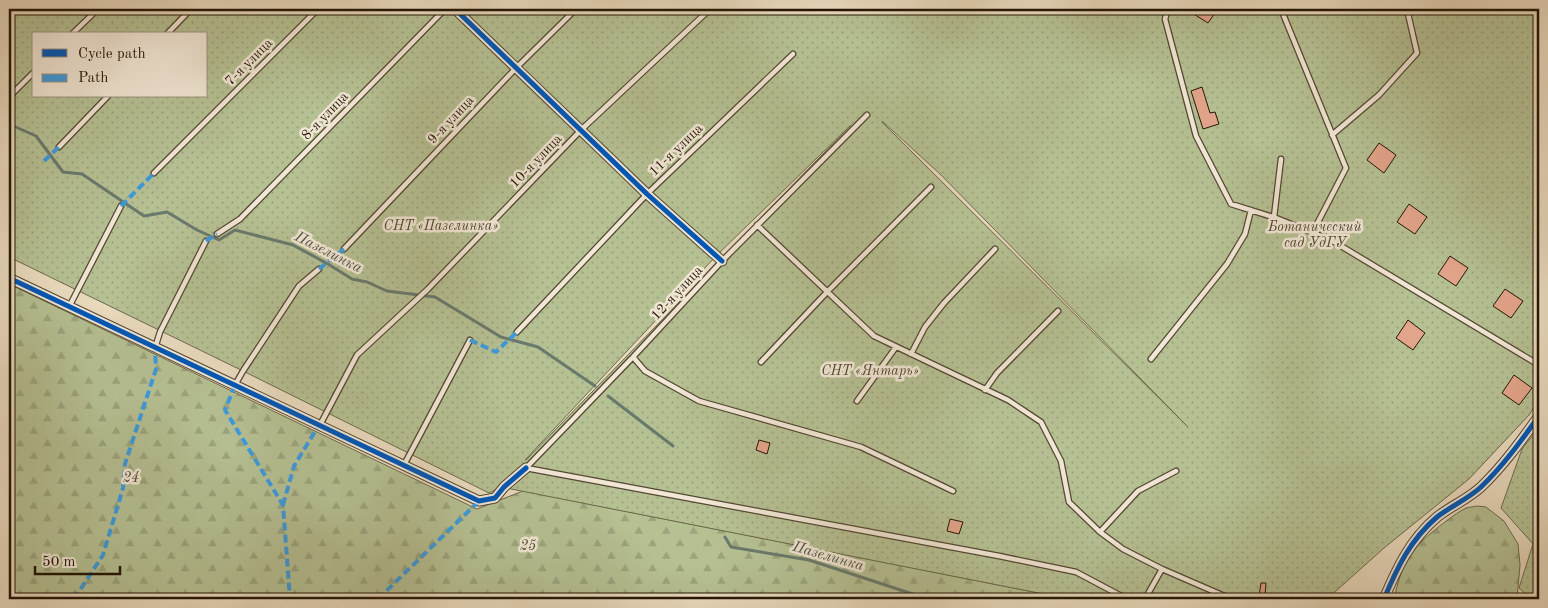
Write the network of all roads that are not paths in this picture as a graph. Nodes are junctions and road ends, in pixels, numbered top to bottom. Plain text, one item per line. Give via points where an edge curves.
1 (98, 9) edge
2 (191, 9) edge
3 (318, 9) edge
4 (445, 9) edge
5 (455, 9) edge
6 (576, 9) edge
7 (1168, 9) edge
8 (1281, 9) edge
9 (1407, 9) edge
10 (708, 10) dead end
11 (74, 32) edge
12 (169, 32) edge
13 (793, 54) dead end
14 (516, 68) junction
15 (32, 74) edge
16 (9, 97) edge
17 (106, 98) edge
18 (867, 115) dead end
19 (581, 130) junction
20 (1332, 135) junction
21 (59, 146) dead end
22 (1281, 159) dead end
23 (154, 173) dead end
24 (931, 187) dead end
25 (647, 194) junction
26 (121, 206) dead end
27 (1251, 210) junction
28 (1274, 217) junction
29 (757, 225) junction
30 (1310, 231) junction
31 (217, 234) dead end
32 (206, 241) dead end
33 (344, 248) dead end
34 (995, 249) dead end
35 (722, 261) junction
36 (319, 269) dead end
37 (9, 278) edge
38 (828, 291) junction
39 (69, 307) junction
40 (1058, 311) dead end
41 (518, 332) dead end
42 (470, 340) dead end
43 (896, 347) junction
44 (155, 348) junction
45 (911, 354) junction
46 (633, 357) junction
47 (1151, 360) dead end
48 (761, 362) dead end
49 (1539, 365) edge
50 (235, 386) junction
51 (985, 390) junction
52 (857, 401) dead end
53 (1539, 416) edge
54 (319, 425) junction
55 (404, 466) junction
56 (526, 468) junction
57 (1176, 471) dead end
58 (953, 491) dead end
59 (1100, 532) junction
60 (1162, 569) junction
61 (1127, 599) edge
62 (1145, 599) edge
63 (1235, 599) edge
64 (1384, 599) edge

1 - 11 lane
2 - 12 lane
3 - 23 lane, 7-я улица
4 - 31 lane, 8-я улица via 240,219
5 - 14 street
6 - 14 lane, 9-я улица
7 - 27 lane via 1165,18 1196,136 1231,204
8 - 20 lane
9 - 20 lane via 1417,53 1379,95
10 - 19 lane, 10-я улица
13 - 25 lane, 11-я улица
14 - 19 street
14 - 33 lane, 9-я улица
15 - 16 lane
17 - 21 lane
18 - 29 lane, 12-я улица
19 - 25 street
19 - 54 lane, 10-я улица via 428,289 357,355
20 - 30 lane via 1346,168
22 - 28 lane
24 - 38 lane
25 - 35 street
25 - 41 lane, 11-я улица
26 - 39 lane
27 - 28 lane
27 - 47 lane via 1245,234 1227,264
28 - 30 lane
29 - 35 lane, 12-я улица
29 - 38 lane
30 - 49 lane via 1331,240
32 - 44 lane
34 - 45 lane via 939,309
35 - 46 lane, 12-я улица
36 - 50 lane via 299,286
37 - 39 street
38 - 43 lane via 874,336
38 - 48 lane
39 - 44 street
40 - 51 lane via 997,373
42 - 55 lane
43 - 45 lane
43 - 52 lane
44 - 50 street
45 - 51 lane
46 - 56 lane, 12-я улица
46 - 58 lane via 645,371 699,401 861,448
50 - 54 street
51 - 59 lane via 1008,400 1041,422 1061,461 1069,502
53 - 64 street via 1514,451 1480,488 1437,518 1417,538 1400,562
54 - 55 street
55 - 56 street via 479,501 495,498
56 - 61 lane via 1076,572
57 - 59 lane via 1138,491
59 - 60 lane via 1123,549
60 - 62 lane
60 - 63 lane

